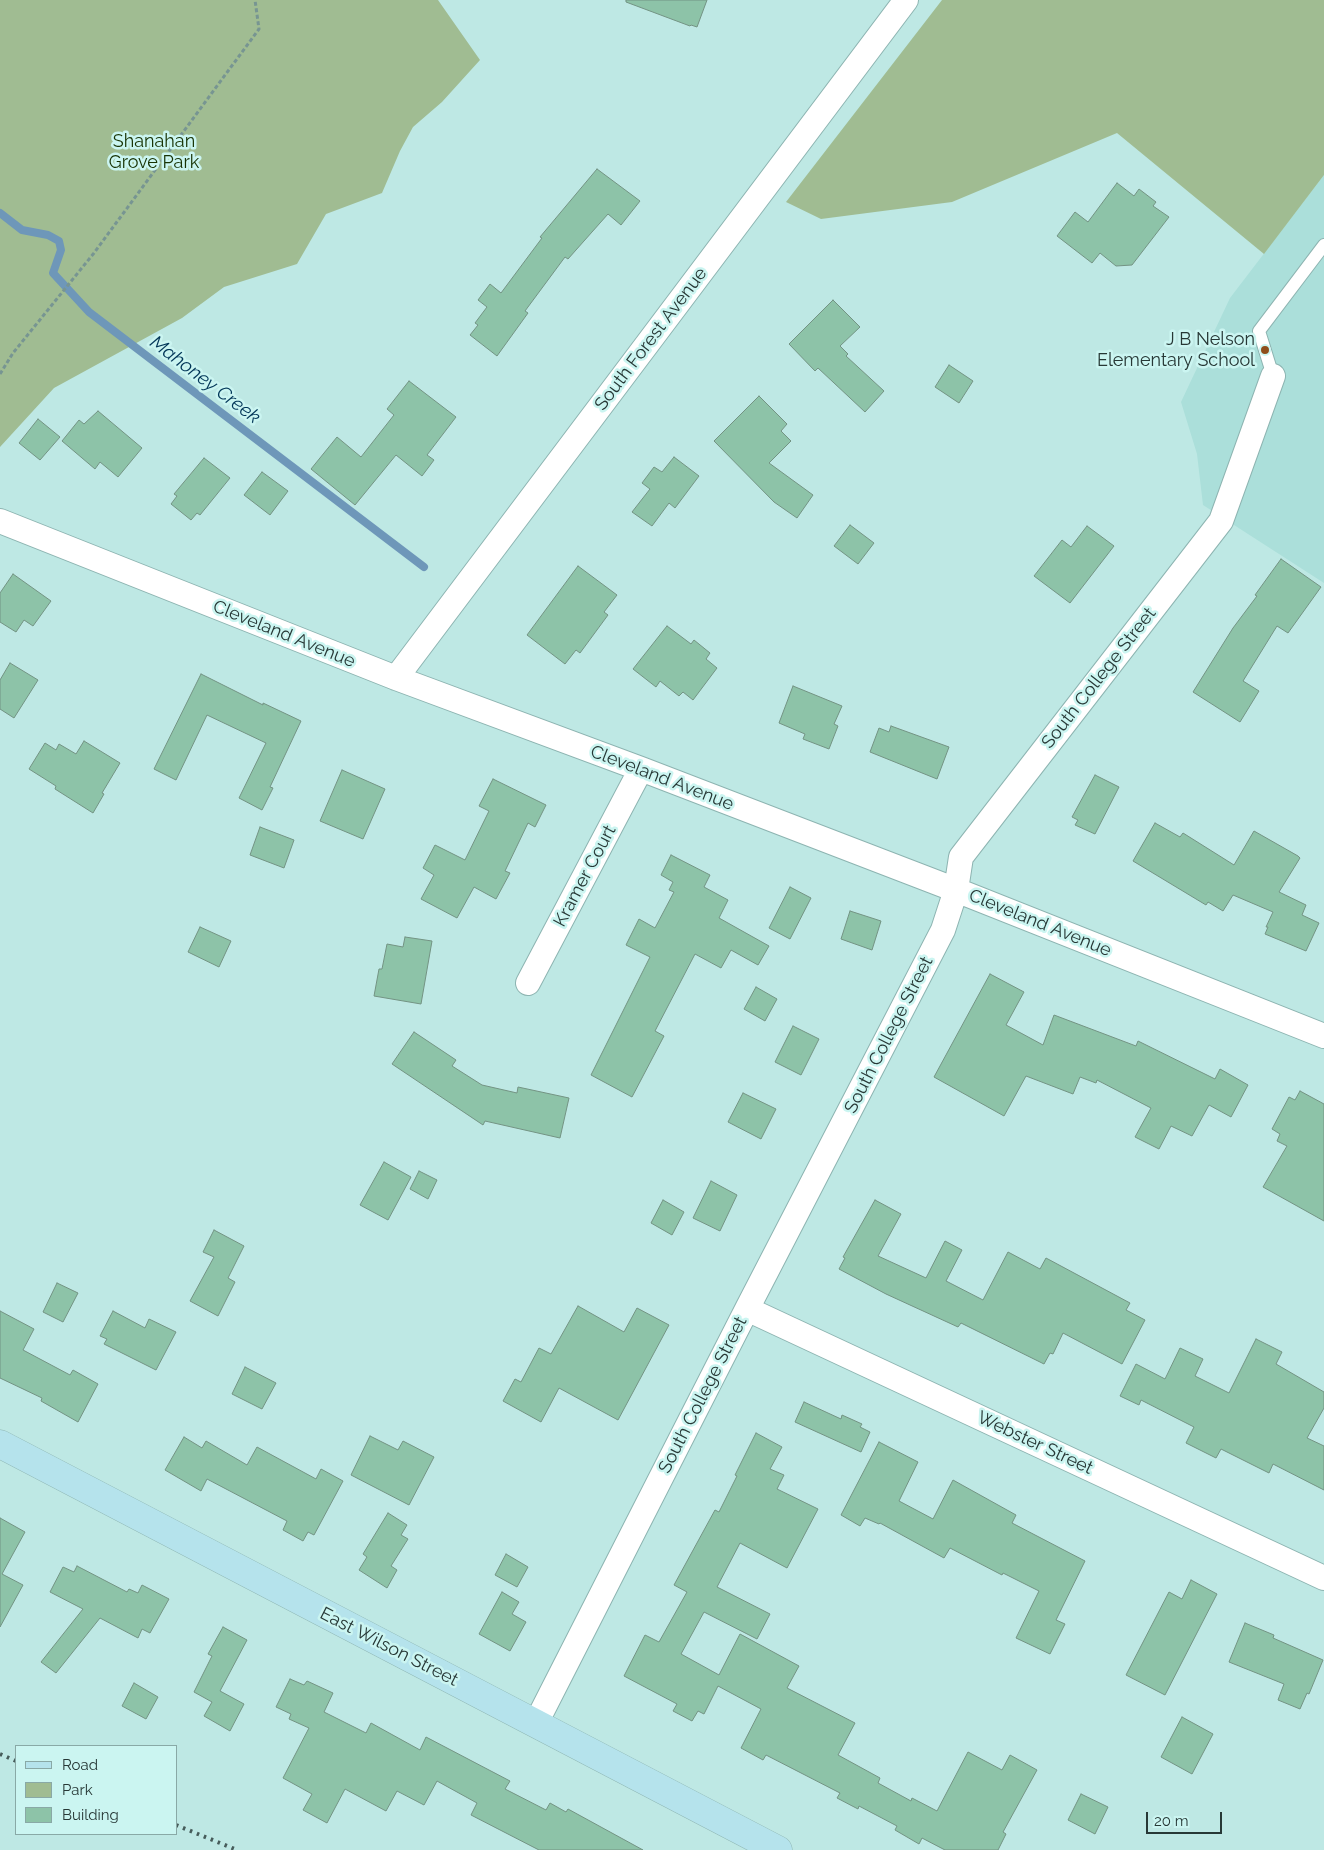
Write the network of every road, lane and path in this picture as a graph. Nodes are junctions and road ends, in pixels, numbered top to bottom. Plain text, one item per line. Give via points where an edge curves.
1 (255, 0) edge
2 (898, 3) edge
3 (1324, 245) edge
4 (0, 374) edge
5 (1273, 376) joint
6 (0, 521) edge
7 (396, 678) junction
8 (641, 769) junction
9 (956, 890) junction
10 (528, 983) dead end
11 (1324, 1036) edge
12 (747, 1309) junction
13 (0, 1444) edge
14 (1324, 1578) edge
15 (536, 1723) junction
16 (778, 1850) edge

1 - 4 path via 259,29 84,265 12,353
2 - 7 street, South Forest Avenue
3 - 5 lane via 1259,331
5 - 9 street, South College Street via 1221,521 961,857
6 - 7 street, Cleveland Avenue
7 - 8 street, Cleveland Avenue
8 - 9 street, Cleveland Avenue
8 - 10 street, Kramer Court
9 - 11 street, Cleveland Avenue
9 - 12 street, South College Street via 944,930
12 - 14 street, Webster Street
12 - 15 street, South College Street
13 - 15 street, East Wilson Street
15 - 16 street, East Wilson Street

